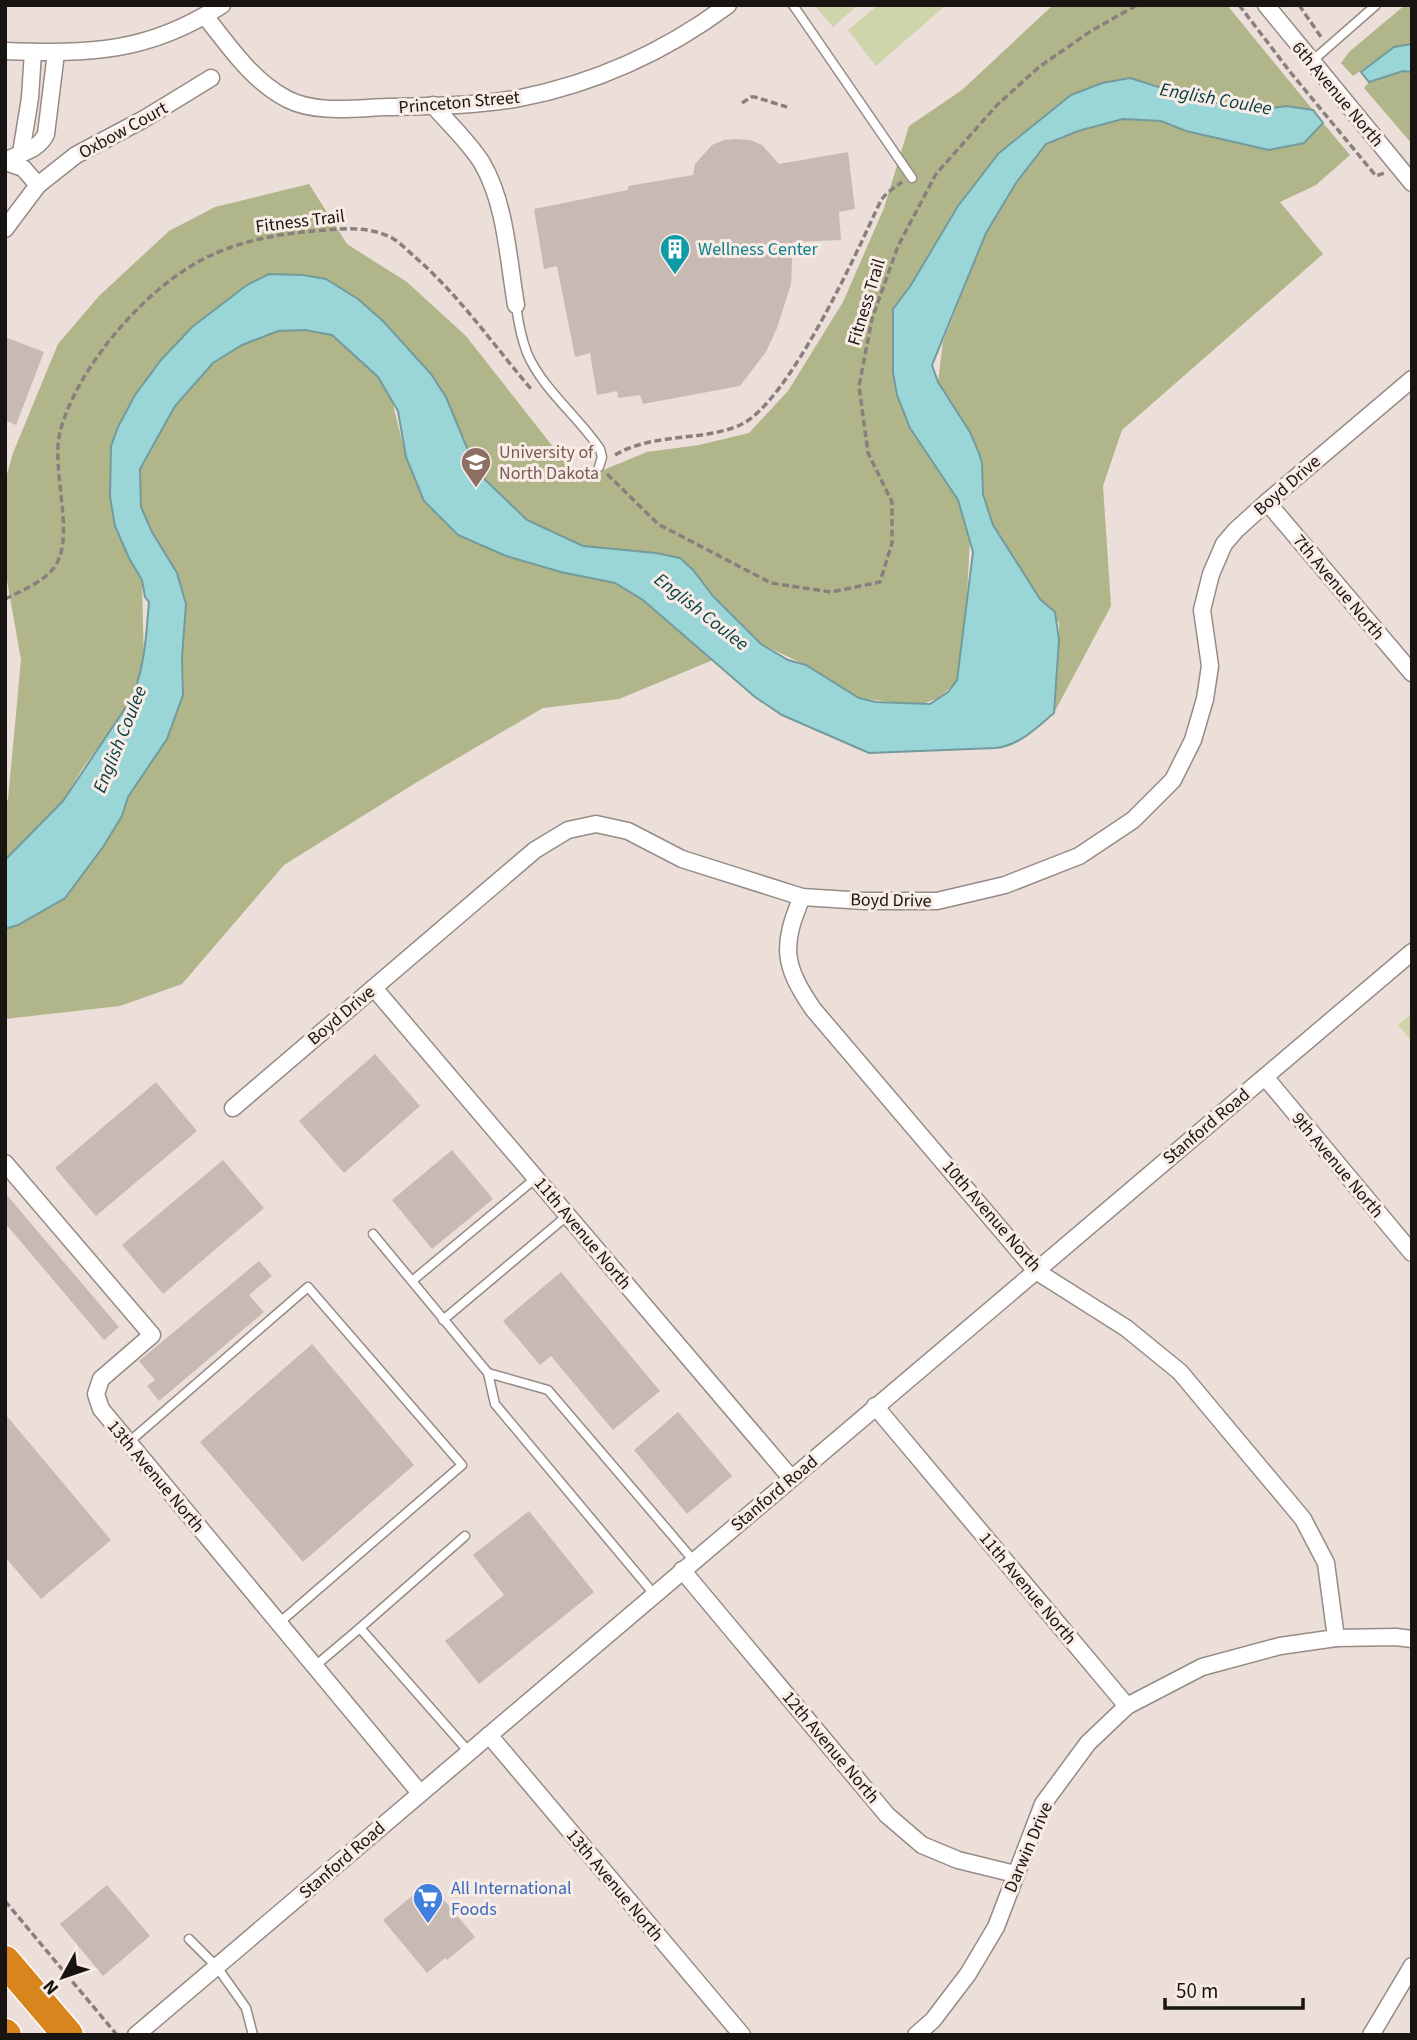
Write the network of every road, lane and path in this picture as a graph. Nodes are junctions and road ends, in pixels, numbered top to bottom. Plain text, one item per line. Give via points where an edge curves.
1 (222, 5) edge
2 (728, 5) edge
3 (793, 5) edge
4 (1137, 5) edge
5 (1239, 5) edge
6 (1266, 5) edge
7 (1299, 5) edge
8 (1377, 5) edge
9 (205, 16) junction
10 (1326, 48) junction
11 (5, 51) edge
12 (33, 52) junction
13 (56, 53) junction
14 (1311, 61) junction
15 (211, 78) dead end
16 (742, 103) dead end
17 (433, 105) junction
18 (787, 107) dead end
19 (21, 153) junction
20 (5, 161) edge
21 (1399, 168) junction
22 (936, 174) junction
23 (912, 178) junction
24 (1412, 183) edge
25 (38, 185) junction
26 (5, 229) edge
27 (516, 304) joint
28 (1412, 379) edge
29 (532, 390) dead end
30 (599, 467) junction
31 (1267, 502) junction
32 (5, 599) edge
33 (1412, 673) edge
34 (802, 897) junction
35 (1412, 952) edge
36 (374, 988) junction
37 (1265, 1077) junction
38 (233, 1108) dead end
39 (5, 1163) edge
40 (536, 1178) junction
41 (568, 1215) junction
42 (373, 1234) dead end
43 (1412, 1253) edge
44 (1036, 1270) junction
45 (412, 1282) junction
46 (443, 1320) junction
47 (488, 1373) junction
48 (875, 1406) junction
49 (129, 1443) junction
50 (791, 1478) junction
51 (465, 1536) dead end
52 (688, 1565) junction
53 (654, 1594) junction
54 (279, 1623) junction
55 (360, 1628) junction
56 (1336, 1638) junction
57 (1412, 1639) edge
58 (316, 1666) junction
59 (1127, 1706) junction
60 (489, 1735) junction
61 (469, 1752) junction
62 (421, 1793) junction
63 (1015, 1874) junction
64 (5, 1901) edge
65 (189, 1939) dead end
66 (5, 1961) edge
67 (1412, 1966) edge
68 (217, 1967) junction
69 (68, 2035) edge
70 (117, 2035) edge
71 (136, 2035) edge
72 (253, 2035) edge
73 (742, 2035) edge
74 (916, 2035) edge
75 (1371, 2035) edge

1 - 9 street
2 - 17 street, Princeton Street via 675,41 593,77 518,98
3 - 23 lane
4 - 22 path, Fitness Trail via 1039,67 997,105
5 - 21 path via 1377,176
6 - 14 street, 6th Avenue North
7 - 10 path
8 - 10 lane
9 - 13 street via 123,48
9 - 17 street, Princeton Street via 263,85 305,106
10 - 14 lane
11 - 12 street
12 - 13 street
12 - 19 street
13 - 19 street via 46,134 43,141
14 - 21 street, 6th Avenue North
15 - 25 street, Oxbow Court via 76,155
16 - 18 path via 755,97
17 - 27 street via 482,163 490,182 500,210
19 - 20 street
20 - 25 street via 23,168
21 - 24 street, 6th Avenue North
22 - 23 path, Fitness Trail
22 - 30 path, Fitness Trail via 898,246 872,319 859,386 868,453 892,502 892,543 880,582 831,592 772,583 658,524
23 - 30 path, Fitness Trail via 881,200 795,365 761,411 723,430 641,443
25 - 26 street, Oxbow Court
27 - 30 lane via 528,355 595,441 602,457
28 - 31 street, Boyd Drive
29 - 32 path, Fitness Trail via 434,274 395,240 372,229 252,240 210,255 165,284 97,354 60,432 63,543 57,564 39,581
31 - 33 street, 7th Avenue North
31 - 34 street, Boyd Drive via 1224,544 1211,574 1202,610 1210,666 1193,740 1173,780 1133,820 1079,856 1005,885 937,901
34 - 36 street, Boyd Drive via 682,859 628,831 596,824 568,830 535,850
34 - 44 street, 10th Avenue North via 790,925 787,954 797,985
35 - 37 street, Stanford Road
36 - 38 street, Boyd Drive
36 - 40 street, 11th Avenue North
37 - 43 street, 9th Avenue North
37 - 44 street, Stanford Road
39 - 49 street, 13th Avenue North via 152,1335 101,1379 96,1394 101,1409
40 - 41 street, 11th Avenue North
40 - 45 lane
41 - 46 lane
41 - 50 street, 11th Avenue North
42 - 45 lane
44 - 48 street, Stanford Road
44 - 56 street, 10th Avenue North via 1126,1328 1180,1373 1303,1519 1326,1563
45 - 46 lane
46 - 47 lane
47 - 52 lane via 548,1390
47 - 53 lane via 495,1404
48 - 50 street, Stanford Road
48 - 59 street, 11th Avenue North
49 - 54 street, 13th Avenue North
49 - 54 lane via 308,1287 462,1465
50 - 52 street, Stanford Road
51 - 55 lane
52 - 53 street, Stanford Road
52 - 63 street, 12th Avenue North via 887,1815 922,1845 958,1860
53 - 60 street, Stanford Road
54 - 58 street, 13th Avenue North
55 - 58 lane
55 - 61 lane
56 - 57 street, Darwin Drive
56 - 59 street, Darwin Drive via 1280,1646 1202,1667
58 - 62 street, 13th Avenue North
59 - 63 street, Darwin Drive via 1088,1743 1043,1804
60 - 61 street, Stanford Road
60 - 73 street, 13th Avenue North
61 - 62 street, Stanford Road
62 - 68 street, Stanford Road
63 - 74 street, Darwin Drive via 996,1927 968,1974
64 - 70 path
65 - 68 lane
66 - 69 highway
67 - 75 street
68 - 71 street, Stanford Road
68 - 72 lane via 246,2008

